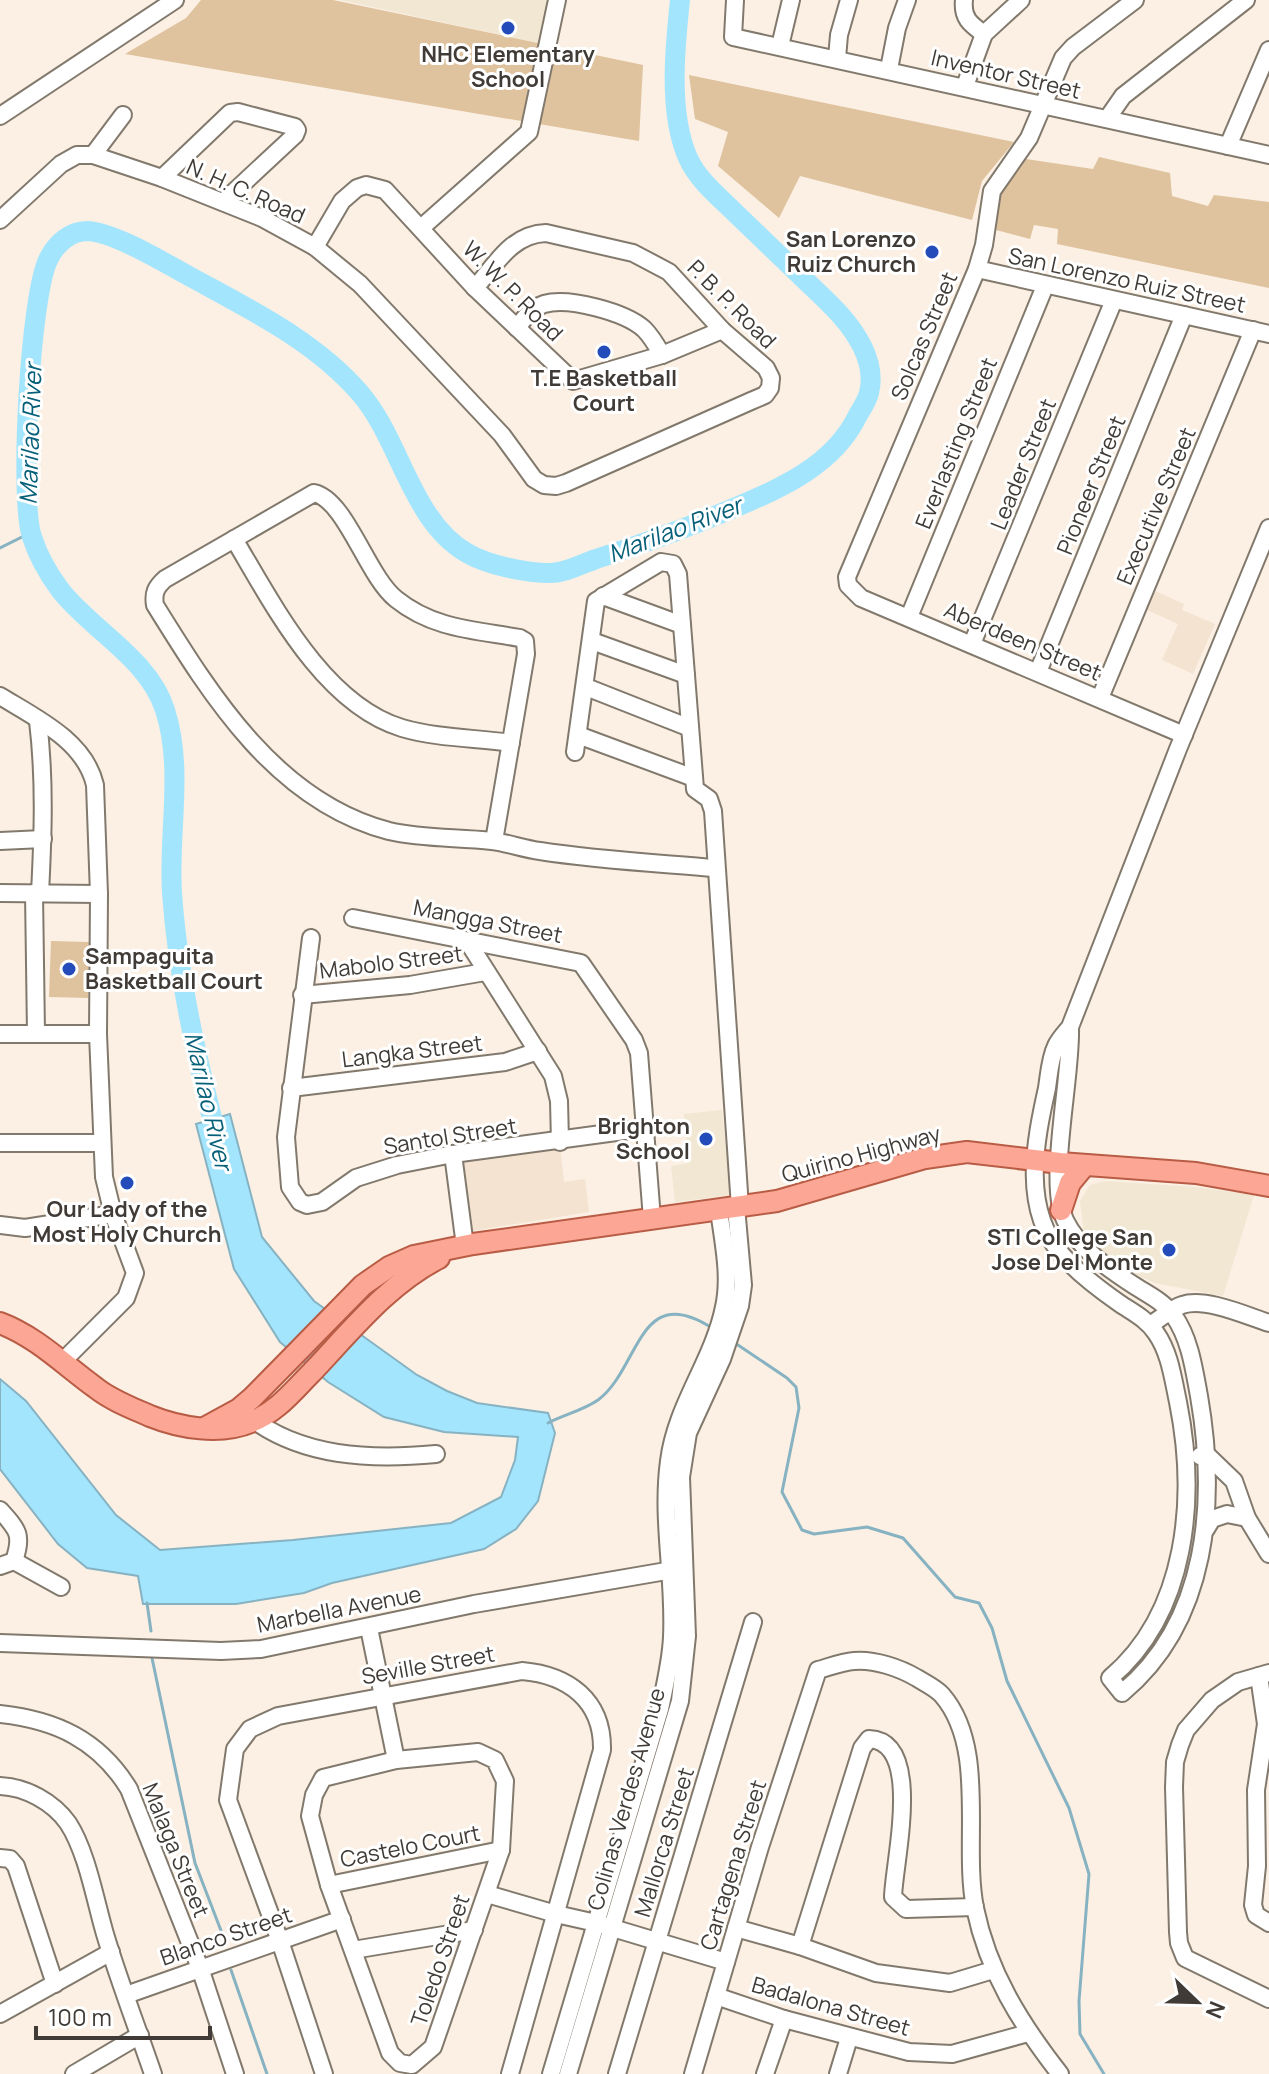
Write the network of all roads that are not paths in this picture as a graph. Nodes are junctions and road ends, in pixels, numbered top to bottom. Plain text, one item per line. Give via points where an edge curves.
1 (175, 0) edge
2 (557, 0) edge
3 (735, 0) edge
4 (791, 0) edge
5 (849, 0) edge
6 (907, 0) edge
7 (964, 0) edge
8 (1021, 0) edge
9 (1135, 0) edge
10 (1246, 0) edge
11 (984, 34) junction
12 (780, 46) junction
13 (1269, 50) edge
14 (837, 58) junction
15 (889, 69) junction
16 (965, 86) junction
17 (1042, 106) junction
18 (123, 115) dead end
19 (0, 116) edge
20 (1107, 119) junction
21 (1228, 146) junction
22 (93, 155) junction
23 (1269, 155) edge
24 (162, 178) junction
25 (223, 202) junction
26 (0, 220) edge
27 (421, 228) junction
28 (315, 247) junction
29 (977, 269) junction
30 (1045, 286) junction
31 (475, 288) junction
32 (1114, 300) junction
33 (1184, 315) junction
34 (517, 328) junction
35 (722, 330) junction
36 (1261, 332) edge
37 (662, 355) junction
38 (544, 485) joint
39 (1269, 528) edge
40 (234, 539) junction
41 (848, 585) joint
42 (603, 596) junction
43 (909, 617) junction
44 (682, 625) junction
45 (592, 641) junction
46 (972, 644) junction
47 (1038, 672) junction
48 (686, 675) junction
49 (586, 687) junction
50 (0, 696) edge
51 (1100, 698) junction
52 (38, 721) junction
53 (690, 728) junction
54 (1184, 735) junction
55 (511, 743) junction
56 (694, 778) junction
57 (43, 839) junction
58 (0, 841) edge
59 (494, 841) junction
60 (715, 868) junction
61 (0, 893) edge
62 (37, 893) junction
63 (99, 894) junction
64 (353, 918) dead end
65 (311, 938) dead end
66 (468, 942) junction
67 (485, 972) junction
68 (302, 995) junction
69 (1070, 1027) junction
70 (36, 1033) junction
71 (0, 1034) edge
72 (98, 1034) junction
73 (538, 1051) junction
74 (291, 1088) junction
75 (646, 1128) junction
76 (560, 1142) junction
77 (0, 1143) edge
78 (102, 1143) junction
79 (453, 1154) junction
80 (1035, 1159) junction
81 (1060, 1163) junction
82 (1085, 1165) junction
83 (1269, 1186) edge
84 (732, 1208) junction
85 (1061, 1210) junction
86 (113, 1214) junction
87 (652, 1219) junction
88 (0, 1225) edge
89 (465, 1246) junction
90 (1171, 1312) junction
91 (0, 1323) edge
92 (1269, 1323) edge
93 (1150, 1325) junction
94 (63, 1361) junction
95 (247, 1415) junction
96 (436, 1454) dead end
97 (1207, 1455) junction
98 (1185, 1456) junction
99 (0, 1510) edge
100 (1247, 1518) junction
101 (1205, 1531) junction
102 (1269, 1554) edge
103 (7, 1564) edge
104 (676, 1569) junction
105 (61, 1587) dead end
106 (753, 1622) dead end
107 (369, 1628) junction
108 (0, 1643) edge
109 (1264, 1674) edge
110 (384, 1695) junction
111 (0, 1714) edge
112 (396, 1760) junction
113 (0, 1786) edge
114 (501, 1850) junction
115 (0, 1858) edge
116 (1256, 1858) junction
117 (1269, 1878) edge
118 (329, 1885) junction
119 (487, 1894) junction
120 (975, 1907) junction
121 (556, 1914) junction
122 (342, 1919) junction
123 (1269, 1923) edge
124 (604, 1925) junction
125 (736, 1928) junction
126 (474, 1930) junction
127 (280, 1941) junction
128 (657, 1942) junction
129 (800, 1946) junction
130 (353, 1950) junction
131 (111, 1952) junction
132 (726, 1962) junction
133 (200, 1968) junction
134 (993, 1970) junction
135 (55, 1984) junction
136 (126, 1995) junction
137 (716, 1996) junction
138 (1269, 1999) edge
139 (0, 2014) edge
140 (784, 2019) junction
141 (1028, 2033) junction
142 (140, 2035) junction
143 (849, 2038) junction
144 (412, 2070) edge
145 (74, 2074) edge
146 (153, 2074) edge
147 (235, 2074) edge
148 (324, 2074) edge
149 (510, 2074) edge
150 (551, 2074) edge
151 (568, 2074) edge
152 (617, 2074) edge
153 (693, 2074) edge
154 (765, 2074) edge
155 (838, 2074) edge
156 (1060, 2074) edge

1 - 19 street
2 - 27 street via 529,132
3 - 12 street, Inventor Street via 733,37
4 - 12 street
5 - 14 street
6 - 15 street
7 - 11 street via 967,21
8 - 11 street
9 - 17 street, Solcas Street via 1063,58
10 - 20 street via 1123,96
11 - 16 street
12 - 14 street, Inventor Street
13 - 21 street
14 - 15 street, Inventor Street
15 - 16 street, Inventor Street
16 - 17 street, Inventor Street
17 - 20 street, Inventor Street
17 - 29 street, Solcas Street via 1029,138 992,191
18 - 22 street
20 - 21 street, Inventor Street
21 - 23 street, Inventor Street
22 - 24 street, N. H. C. Road
22 - 26 street via 77,155 61,164
24 - 25 street, N. H. C. Road
24 - 25 street via 230,113 295,127 295,135
25 - 28 street, N. H. C. Road
27 - 28 street, W. W. P. Road via 385,190 366,185 342,201
27 - 31 street, W. W. P. Road
28 - 38 street, N. H. C. Road via 422,348
29 - 30 street, San Lorenzo Ruiz Street
29 - 41 street, Solcas Street via 848,568
30 - 32 street, San Lorenzo Ruiz Street
30 - 43 street, Everlasting Street
31 - 34 street, W. W. P. Road
31 - 35 street, P. B. P. Road via 514,242 546,233 652,261 669,272
32 - 33 street, San Lorenzo Ruiz Street
32 - 46 street, Leader Street
33 - 36 street, San Lorenzo Ruiz Street
33 - 47 street, Pioneer Street
34 - 37 street, W. W. P. Road via 573,381
34 - 37 street via 542,305 590,306 632,320
35 - 37 street, W. W. P. Road
35 - 38 street, P. B. P. Road via 766,368 771,378 765,395 566,483
36 - 51 street, Executive Street
39 - 54 street
40 - 55 street via 313,661 356,702 400,727
40 - 55 street via 307,495 320,494 332,501 381,584 404,605 446,626 525,641
40 - 59 street via 165,579 154,598 225,712 288,776 359,822 429,838
41 - 43 street, Aberdeen Street via 861,598
42 - 44 street
42 - 44 street via 668,562 677,568
42 - 45 street via 596,601
43 - 46 street, Aberdeen Street
44 - 48 street
45 - 48 street
45 - 49 street
46 - 47 street, Aberdeen Street
47 - 51 street, Aberdeen Street
48 - 53 street
49 - 53 street
49 - 56 street via 577,744
50 - 52 street
51 - 54 street, Aberdeen Street
52 - 57 street via 44,766
52 - 63 street via 68,741 92,772
53 - 56 street
54 - 69 street
55 - 59 street
56 - 60 street, Colinas Verdes Avenue via 695,789 709,799 713,811
57 - 58 street
57 - 62 street
59 - 60 street via 539,851
60 - 84 street, Colinas Verdes Avenue
61 - 62 street
62 - 63 street
62 - 70 street
63 - 72 street
64 - 66 street, Mangga Street
65 - 68 street, Santol Street
66 - 67 street
66 - 75 street, Mangga Street via 581,963 634,1040
67 - 68 street, Mabolo Street
67 - 73 street
68 - 74 street, Santol Street
69 - 80 street via 1056,1045
69 - 81 street
70 - 71 street
70 - 72 street
72 - 78 street
73 - 74 street, Langka Street via 505,1062
73 - 76 street via 557,1088
74 - 79 street, Santol Street via 287,1164 294,1196 307,1205 322,1202 373,1171
75 - 76 street, Santol Street
75 - 87 street, Mangga Street
76 - 79 street, Santol Street
77 - 78 street
78 - 86 street
79 - 89 street
80 - 81 main road, Quirino Highway
80 - 84 main road, Quirino Highway via 967,1152 925,1158 777,1201
80 - 93 street via 1037,1201 1056,1248 1088,1280
81 - 82 main road, Quirino Highway
81 - 85 street
82 - 83 main road, Quirino Highway via 1196,1173
82 - 85 main road via 1070,1183
84 - 87 main road, Quirino Highway
84 - 104 street, Colinas Verdes Avenue via 743,1285 713,1362 674,1430
85 - 90 street via 1077,1238 1100,1260
86 - 88 street via 25,1228
86 - 94 street via 135,1273 133,1283 126,1298
87 - 89 main road, Quirino Highway
89 - 95 main road, Quirino Highway via 413,1273 278,1406
89 - 95 main road, Quirino Highway via 399,1261 363,1285 286,1362
90 - 92 street via 1196,1303
90 - 93 street
90 - 97 street via 1189,1349
91 - 94 main road, Quirino Highway
93 - 98 street via 1169,1364
94 - 95 main road, Quirino Highway via 98,1390 175,1424 206,1427
95 - 96 street via 305,1445 353,1456
97 - 98 street
97 - 100 street via 1234,1481
97 - 101 street
98 - 101 street via 1185,1516 1175,1575 1150,1631 1110,1678 1122,1693 1153,1661 1177,1624 1194,1583
99 - 103 street via 19,1537
100 - 101 street via 1223,1515 1212,1519
100 - 102 street
103 - 105 street
104 - 107 street, Marbella Avenue
104 - 124 street, Colinas Verdes Avenue via 687,1636 680,1701
106 - 128 street, Mallorca Street
107 - 108 street, Marbella Avenue via 261,1649 221,1651
107 - 110 street
109 - 116 street via 1266,1724 1256,1790
109 - 138 street via 1238,1682 1212,1700 1186,1730 1175,1762 1174,1787 1178,1932 1185,1958
110 - 112 street
110 - 121 street, Seville Street via 522,1671 544,1673 581,1693 599,1724 602,1750
110 - 127 street, Seville Street via 278,1716 250,1729 235,1749 228,1800
111 - 133 street, Malaga Street via 72,1734 115,1767 129,1789
112 - 114 street, Toledo Street via 478,1752 495,1760 505,1781
112 - 118 street, Toledo Street via 323,1778 310,1816
113 - 131 street via 33,1794 65,1820 76,1838
114 - 118 street, Castelo Court
114 - 119 street, Toledo Street
115 - 135 street via 16,1866
116 - 117 street
116 - 123 street via 1253,1911
118 - 122 street, Toledo Street
119 - 121 street
119 - 126 street, Toledo Street
120 - 125 street, Cartagena Street via 969,1833 972,1793 963,1728 941,1693 901,1668 855,1660 818,1670
120 - 129 street via 906,1909 893,1897 902,1776 895,1750 880,1739 869,1739
120 - 134 street
121 - 124 street
121 - 149 street, Seville Street
122 - 127 street, Blanco Street
122 - 130 street, Toledo Street
124 - 128 street
124 - 150 street, Colinas Verdes Avenue
124 - 151 street, Colinas Verdes Avenue
125 - 129 street
125 - 132 street, Cartagena Street
126 - 130 street
126 - 144 street, Toledo Street via 433,2047
127 - 133 street, Blanco Street
127 - 148 street, Seville Street
128 - 132 street
128 - 152 street, Mallorca Street
129 - 134 street via 876,1973 950,1983
130 - 144 street, Toledo Street via 390,2053
131 - 135 street
131 - 136 street
132 - 137 street, Cartagena Street
133 - 136 street, Blanco Street
133 - 147 street, Malaga Street
134 - 141 street
135 - 139 street
136 - 142 street
137 - 140 street, Badalona Street
137 - 153 street, Cartagena Street
140 - 143 street, Badalona Street
140 - 154 street
141 - 143 street, Badalona Street via 952,2054 909,2052
141 - 156 street
142 - 145 street
142 - 146 street
143 - 155 street

